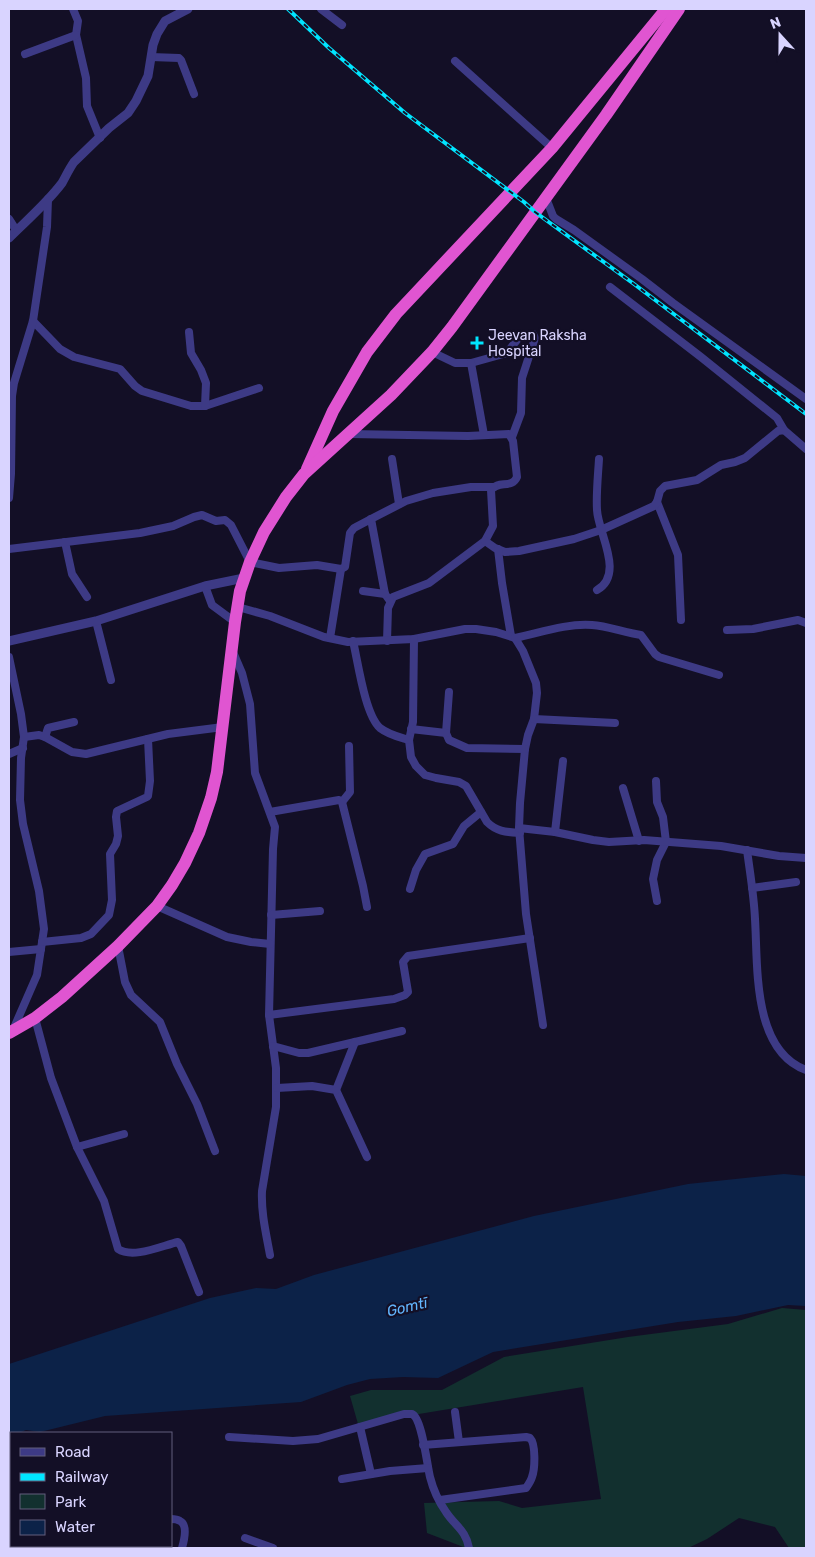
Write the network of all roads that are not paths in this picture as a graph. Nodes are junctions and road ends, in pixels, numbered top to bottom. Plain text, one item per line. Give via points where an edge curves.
1 (73, 9) edge
2 (188, 9) edge
3 (321, 9) edge
4 (666, 9) edge
5 (679, 9) edge
6 (342, 25) dead end
7 (76, 36) junction
8 (26, 54) dead end
9 (151, 57) junction
10 (455, 61) dead end
11 (194, 94) dead end
12 (100, 138) junction
13 (552, 148) junction
14 (546, 198) junction
15 (48, 199) junction
16 (9, 219) edge
17 (16, 230) junction
18 (9, 238) edge
19 (610, 287) dead end
20 (33, 321) junction
21 (189, 332) dead end
22 (432, 352) junction
23 (471, 363) junction
24 (12, 383) edge
25 (259, 388) dead end
26 (806, 399) edge
27 (206, 406) junction
28 (784, 430) junction
29 (349, 434) junction
30 (484, 435) junction
31 (512, 437) junction
32 (806, 449) edge
33 (392, 459) dead end
34 (599, 459) dead end
35 (304, 474) junction
36 (494, 486) junction
37 (9, 498) edge
38 (657, 502) junction
39 (399, 504) junction
40 (370, 519) junction
41 (601, 530) junction
42 (485, 541) junction
43 (65, 542) junction
44 (9, 549) edge
45 (498, 549) junction
46 (250, 562) junction
47 (341, 569) junction
48 (244, 578) junction
49 (204, 586) junction
50 (598, 590) dead end
51 (363, 591) dead end
52 (385, 594) junction
53 (87, 597) dead end
54 (390, 601) junction
55 (238, 607) junction
56 (681, 620) dead end
57 (96, 621) junction
58 (235, 622) junction
59 (806, 623) edge
60 (727, 630) dead end
61 (513, 637) junction
62 (330, 638) junction
63 (414, 639) junction
64 (9, 641) edge
65 (387, 641) junction
66 (353, 642) junction
67 (232, 647) junction
68 (9, 657) edge
69 (719, 674) dead end
70 (111, 680) dead end
71 (449, 692) dead end
72 (534, 719) junction
73 (74, 722) dead end
74 (615, 723) dead end
75 (223, 727) junction
76 (411, 730) junction
77 (446, 733) junction
78 (24, 736) junction
79 (45, 737) junction
80 (148, 739) junction
81 (409, 740) junction
82 (349, 746) dead end
83 (23, 748) junction
84 (525, 749) junction
85 (9, 754) edge
86 (563, 761) dead end
87 (656, 781) dead end
88 (623, 788) dead end
89 (342, 802) junction
90 (270, 812) junction
91 (481, 812) junction
92 (520, 831) junction
93 (555, 832) junction
94 (639, 841) junction
95 (666, 842) junction
96 (747, 850) junction
97 (806, 858) edge
98 (796, 882) dead end
99 (752, 888) junction
100 (410, 890) dead end
101 (657, 901) dead end
102 (157, 906) junction
103 (368, 907) dead end
104 (320, 911) dead end
105 (271, 915) junction
106 (530, 938) junction
107 (270, 944) junction
108 (42, 946) junction
109 (118, 946) junction
110 (9, 952) edge
111 (269, 1016) junction
112 (34, 1018) junction
113 (543, 1025) dead end
114 (402, 1031) dead end
115 (11, 1032) edge
116 (355, 1042) junction
117 (273, 1046) junction
118 (806, 1070) edge
119 (277, 1088) junction
120 (336, 1090) junction
121 (124, 1134) dead end
122 (77, 1147) junction
123 (215, 1151) dead end
124 (367, 1157) dead end
125 (270, 1255) dead end
126 (199, 1292) dead end
127 (455, 1412) dead end
128 (360, 1427) junction
129 (228, 1437) dead end
130 (459, 1442) junction
131 (423, 1445) junction
132 (428, 1468) junction
133 (371, 1474) junction
134 (342, 1479) dead end
135 (440, 1500) junction
136 (172, 1519) edge
137 (246, 1538) dead end
138 (182, 1548) edge
139 (274, 1548) edge
140 (469, 1548) edge

1 - 7 street via 78,21
2 - 9 street via 166,21 157,34
3 - 6 street
4 - 13 highway
5 - 14 highway
7 - 8 street
7 - 12 street via 86,78 87,106
9 - 11 street via 179,58
9 - 12 street via 148,76 136,101 128,113
10 - 13 street
12 - 15 street via 74,162
13 - 35 highway via 396,314 367,352 333,411
14 - 22 highway
14 - 26 street via 556,219
15 - 17 street
15 - 20 street
16 - 17 street
17 - 18 street
19 - 28 street via 777,418
20 - 24 street
20 - 27 street via 60,349 74,357 120,369 142,391 192,406
21 - 27 street via 191,353 206,383
22 - 23 street via 455,363
22 - 29 highway
23 - 30 street
23 - 31 street via 507,352 520,336 534,335 522,378 521,413
24 - 37 street
25 - 27 street
28 - 32 street
28 - 38 street via 774,434 745,458 721,465 696,480 665,486 660,490
29 - 30 street
29 - 35 highway
30 - 31 street via 508,434
31 - 36 street via 515,482
33 - 39 street
34 - 41 street via 596,509
35 - 46 highway via 275,514
36 - 39 street via 433,493
36 - 42 street via 491,490 492,526
38 - 41 street via 651,508
38 - 56 street via 678,555
39 - 40 street
40 - 47 street via 350,533 345,567
40 - 52 street
41 - 45 street via 519,550 505,552
41 - 50 street via 610,564 608,580
42 - 45 street
42 - 54 street via 429,583 398,594
43 - 44 street
43 - 46 street via 140,533 202,515 225,520 231,525
43 - 53 street via 72,574
45 - 61 street
46 - 47 street via 279,568 317,565
46 - 48 highway
47 - 62 street
48 - 49 street
48 - 55 highway
49 - 57 street
49 - 58 street via 212,605
51 - 52 street
52 - 54 street
54 - 65 street
55 - 58 highway
55 - 62 street
57 - 64 street
57 - 70 street
58 - 67 highway
59 - 60 street via 798,620 753,630
61 - 63 street via 466,629
61 - 69 street via 590,625 641,635 659,657
61 - 72 street via 523,651 536,683
62 - 66 street
63 - 65 street
63 - 76 street
65 - 66 street
66 - 81 street via 365,694 378,727
67 - 75 highway
67 - 90 street via 250,704 255,773
68 - 78 street
71 - 77 street
72 - 74 street
72 - 84 street
73 - 79 street via 48,728
75 - 80 street
75 - 102 highway via 215,781 202,824 172,885
76 - 77 street
76 - 81 street
77 - 84 street via 449,740 467,748
78 - 79 street
78 - 83 street
79 - 80 street via 72,752 86,754
80 - 108 street via 148,796 117,811 118,836 110,854 112,900 109,914 91,934
81 - 91 street via 412,757 419,770 424,775 466,786
82 - 89 street via 350,792
83 - 85 street
83 - 108 street via 20,800 43,913
84 - 92 street
86 - 93 street
87 - 95 street
88 - 94 street
89 - 90 street
89 - 103 street
90 - 105 street via 275,827
91 - 92 street via 487,822 499,831
91 - 100 street via 464,826 453,844 425,854
92 - 93 street
92 - 106 street
93 - 94 street via 609,842
94 - 95 street
95 - 96 street
95 - 101 street via 657,860 653,879
96 - 97 street
96 - 99 street
98 - 99 street
99 - 118 street via 756,969 766,1024 770,1036 784,1055
102 - 107 street via 227,937
102 - 109 highway
104 - 105 street
105 - 107 street
106 - 111 street via 408,956 403,962 408,992 394,999
106 - 113 street
107 - 111 street
108 - 110 street
108 - 115 street via 37,975
109 - 112 highway
109 - 123 street via 131,995 160,1022
111 - 117 street
112 - 115 highway
112 - 122 street via 51,1078
114 - 116 street
116 - 117 street via 308,1053
116 - 120 street
117 - 119 street
119 - 120 street via 312,1086
119 - 125 street via 275,1121 262,1191
120 - 124 street
121 - 122 street
122 - 126 street via 104,1201 118,1248 135,1253 178,1242
127 - 130 street
128 - 129 street via 318,1439 293,1441
128 - 131 street via 412,1414 420,1426
128 - 133 street
130 - 131 street
130 - 135 street via 530,1438 534,1442 532,1477 526,1488
131 - 132 street
132 - 133 street
132 - 135 street
133 - 134 street
135 - 140 street via 465,1534
136 - 138 street via 182,1523 185,1534
137 - 139 street

